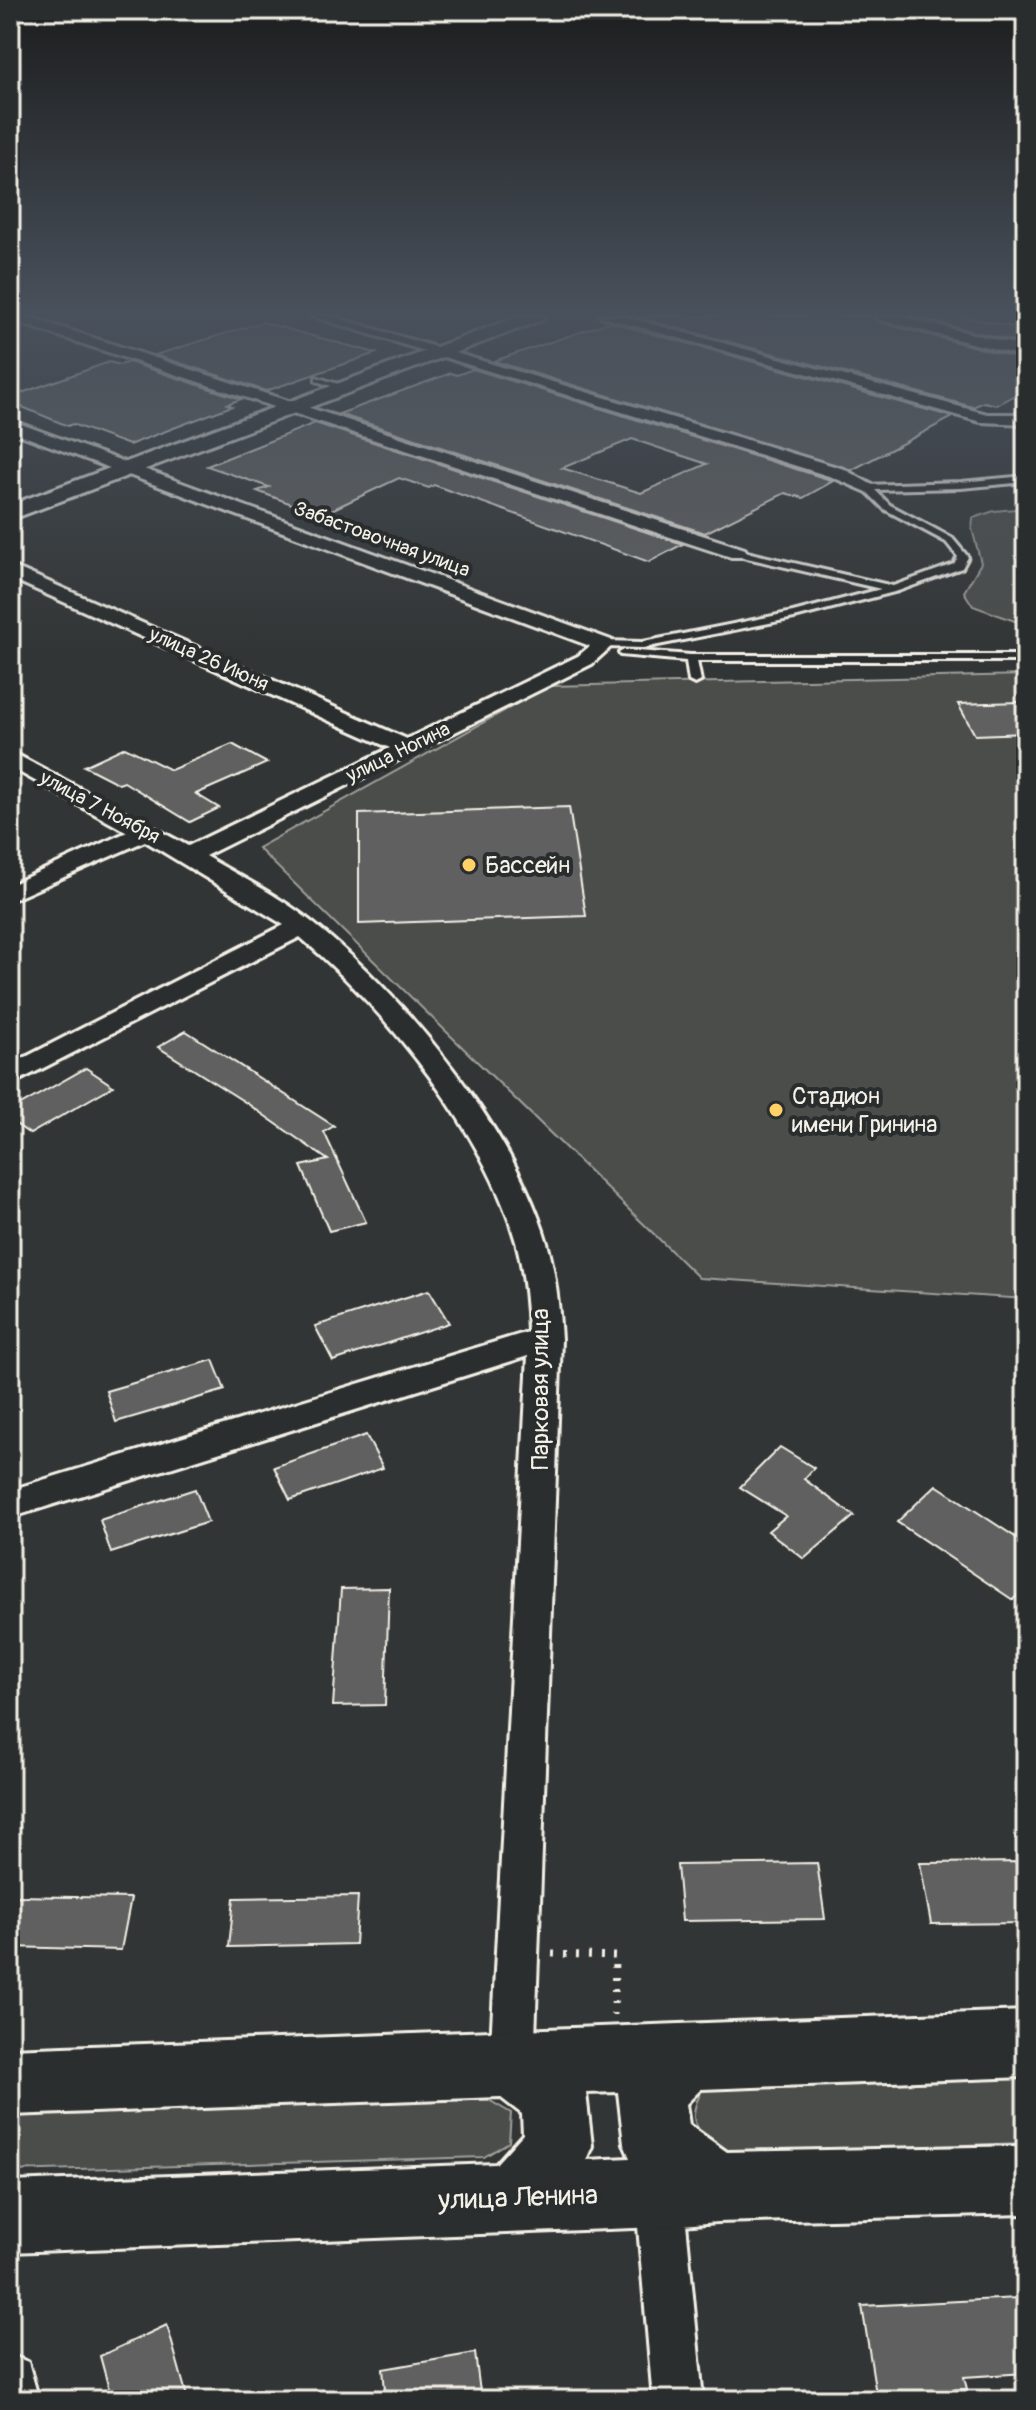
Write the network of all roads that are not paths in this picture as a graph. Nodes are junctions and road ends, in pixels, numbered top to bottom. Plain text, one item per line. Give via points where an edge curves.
1 (19, 428) edge
2 (236, 428) edge
3 (360, 428) edge
4 (693, 428) edge
5 (126, 469) junction
6 (1026, 479) edge
7 (867, 487) junction
8 (10, 513) edge
9 (738, 553) joint
10 (10, 571) edge
11 (894, 589) junction
12 (604, 644) junction
13 (691, 658) junction
14 (1026, 658) edge
15 (695, 681) dead end
16 (407, 747) junction
17 (10, 758) edge
18 (146, 832) junction
19 (189, 855) junction
20 (10, 894) edge
21 (302, 926) junction
22 (10, 1076) edge
23 (545, 1339) junction
24 (10, 1504) edge
25 (1026, 2044) edge
26 (689, 2055) junction
27 (512, 2064) junction
28 (10, 2082) edge
29 (1026, 2180) edge
30 (688, 2190) junction
31 (513, 2197) junction
32 (10, 2217) edge
33 (10, 2380) edge
34 (14, 2400) edge
35 (678, 2400) edge

1 - 5 street, Забастовочная улица
2 - 5 street
3 - 9 street
4 - 7 street
5 - 8 street
5 - 12 street, Забастовочная улица
6 - 7 lane
7 - 11 lane via 887,507 949,540 963,557 958,566
9 - 11 lane
10 - 16 street, улица 26 Июня
11 - 12 lane via 665,642
12 - 13 lane via 630,655
12 - 16 street, улица Ногина via 585,660
13 - 14 lane via 899,664
13 - 15 lane
16 - 19 street, улица Ногина
17 - 18 street, улица 7 Ноября
18 - 19 street, улица 7 Ноября
18 - 20 street
19 - 21 street, Парковая улица
21 - 22 street
21 - 23 street, Парковая улица via 385,1006 470,1116 505,1174 529,1235
23 - 24 street
23 - 27 street, Парковая улица
25 - 26 main road
26 - 27 main road
26 - 30 main road via 651,2092 658,2144
27 - 28 main road
27 - 31 main road via 555,2098 558,2146
29 - 30 main road, улица Ленина
30 - 31 main road, улица Ленина
30 - 35 street
31 - 32 main road, улица Ленина
33 - 34 street

